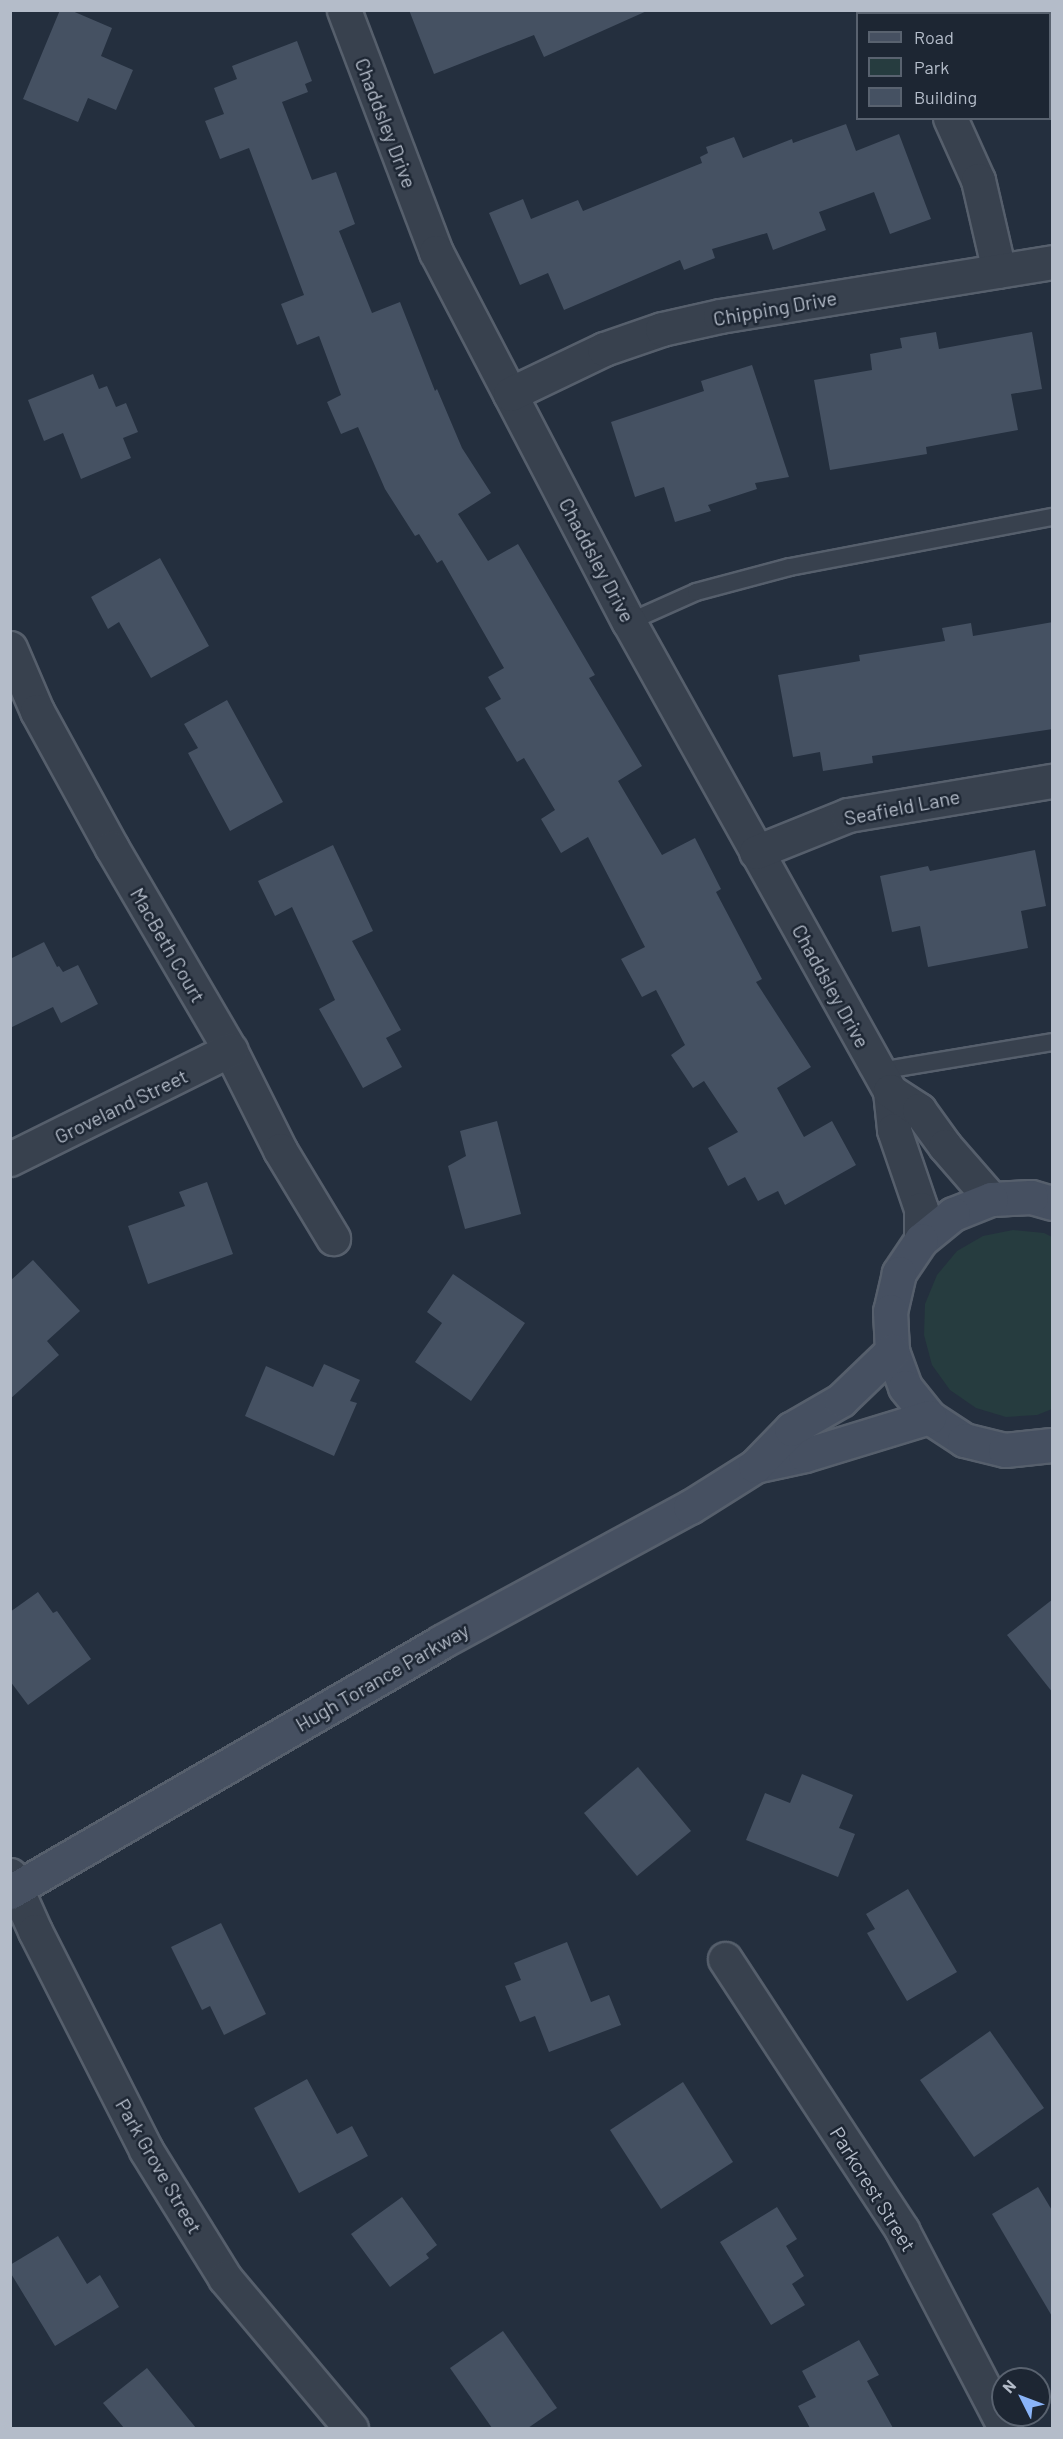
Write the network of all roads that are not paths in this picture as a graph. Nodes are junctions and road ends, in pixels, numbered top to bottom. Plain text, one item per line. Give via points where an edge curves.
1 (344, 10) edge
2 (951, 120) edge
3 (1053, 262) edge
4 (999, 271) junction
5 (510, 394) junction
6 (1053, 517) edge
7 (629, 622) junction
8 (10, 648) edge
9 (1053, 780) edge
10 (756, 852) junction
11 (1053, 1042) edge
12 (230, 1050) junction
13 (884, 1081) junction
14 (10, 1159) edge
15 (991, 1199) junction
16 (1053, 1203) edge
17 (333, 1238) dead end
18 (921, 1240) junction
19 (892, 1351) junction
20 (929, 1416) junction
21 (1051, 1448) edge
22 (755, 1466) junction
23 (13, 1885) edge
24 (725, 1959) dead end
25 (351, 2428) edge
26 (1005, 2428) edge

1 - 5 street, Chaddsley Drive via 436,252
2 - 4 street via 978,180
3 - 4 street, Chipping Drive
4 - 5 street, Chipping Drive via 662,329 604,349
5 - 7 street, Chaddsley Drive
6 - 7 lane via 790,567 696,592
7 - 10 street, Chaddsley Drive
8 - 12 street, MacBeth Court via 37,711
9 - 10 street, Seafield Lane via 848,815
10 - 13 street, Chaddsley Drive
11 - 13 lane
12 - 14 street, Groveland Street
12 - 17 street, MacBeth Court via 280,1150
13 - 15 street, Chaddsley Drive via 919,1110
13 - 18 street, Chaddsley Drive via 894,1130 921,1209
15 - 16 street via 1031,1197
15 - 18 street via 953,1214
18 - 19 street via 899,1273 890,1311
19 - 20 street via 905,1387
19 - 22 street, Hugh Torance Parkway via 841,1400 791,1429
20 - 21 street via 964,1440 1005,1450
20 - 22 street, Hugh Torance Parkway via 805,1455
22 - 23 street, Hugh Torance Parkway via 690,1507 441,1642
23 - 25 street, Park Grove Street via 146,2150 219,2268
24 - 26 street, Parkcrest Street via 902,2230

